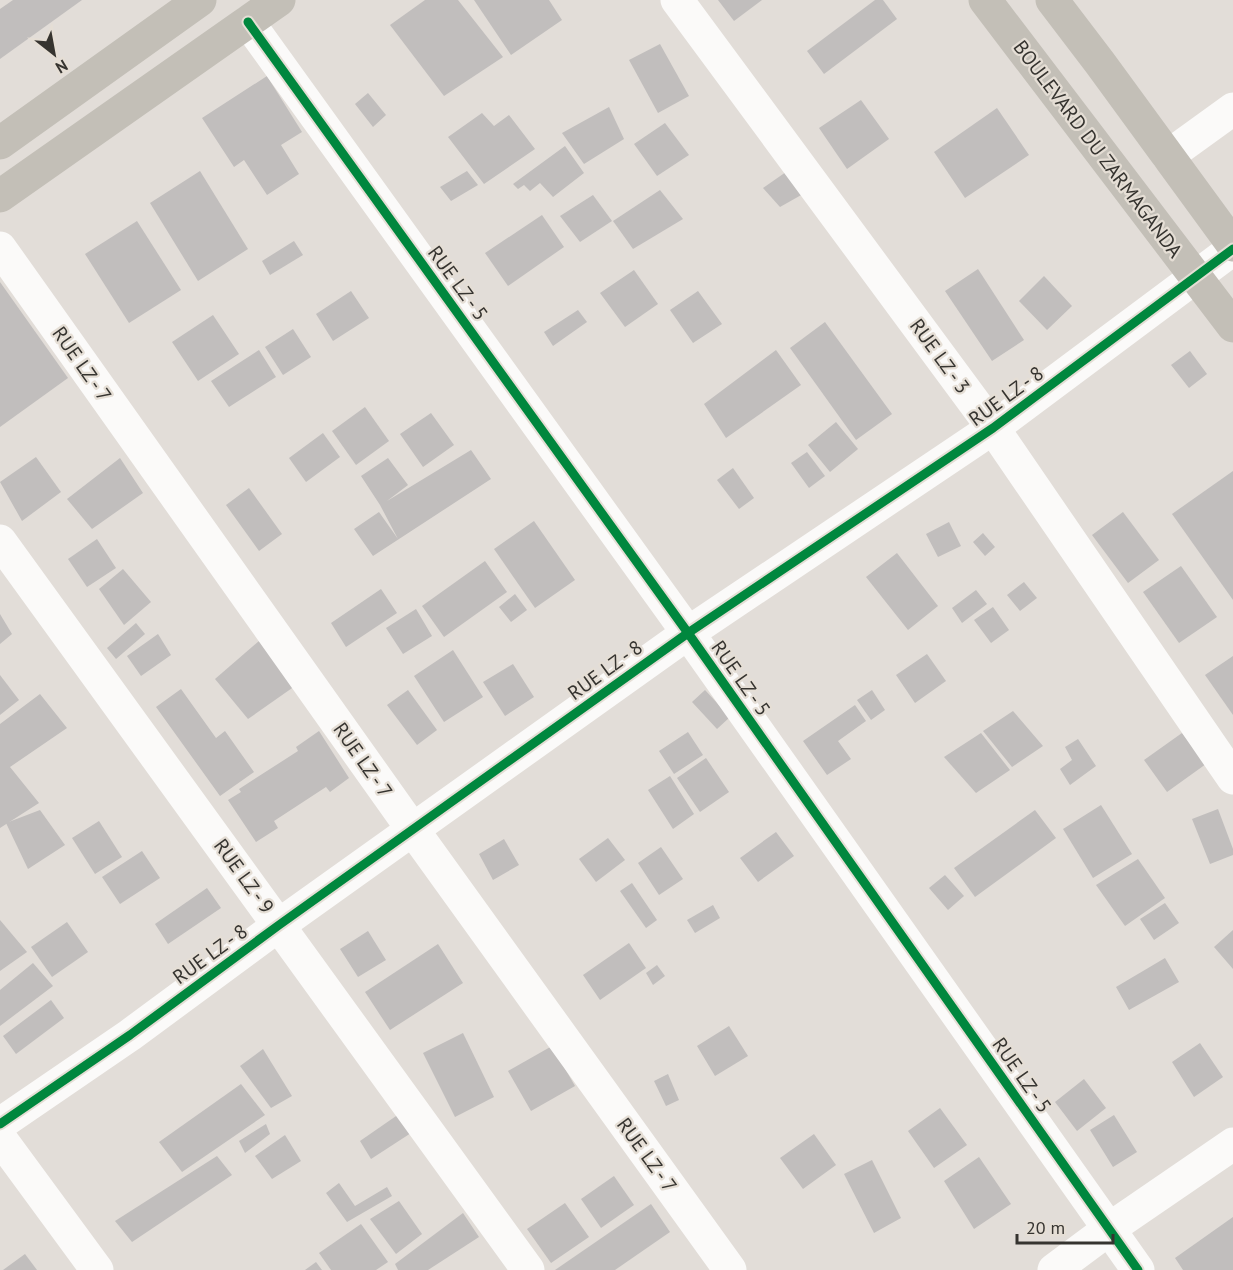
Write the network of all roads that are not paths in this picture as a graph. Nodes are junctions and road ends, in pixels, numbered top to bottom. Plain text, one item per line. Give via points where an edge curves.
1 (200, 0) edge
2 (279, 0) edge
3 (677, 0) edge
4 (985, 0) edge
5 (1052, 0) edge
6 (249, 22) junction
7 (1233, 109) edge
8 (0, 143) edge
9 (1168, 156) junction
10 (0, 196) edge
11 (1233, 247) edge
12 (0, 248) edge
13 (1195, 277) junction
14 (1233, 326) edge
15 (993, 428) junction
16 (0, 541) edge
17 (688, 633) junction
18 (1233, 778) edge
19 (413, 830) junction
20 (279, 925) junction
21 (0, 1124) edge
22 (0, 1138) edge
23 (1233, 1144) edge
24 (1109, 1229) junction
25 (97, 1270) edge
26 (528, 1270) edge
27 (730, 1270) edge
28 (1054, 1270) edge
29 (1138, 1270) edge

1 - 8 main road
2 - 6 main road
3 - 15 street, RUE LZ - 3
4 - 13 main road, BOULEVARD DU ZARMAGANDA
5 - 9 main road
6 - 10 main road
6 - 17 street, RUE LZ - 5
7 - 9 street
9 - 11 main road
11 - 13 street, RUE LZ - 8
12 - 19 street, RUE LZ - 7
13 - 14 main road, BOULEVARD DU ZARMAGANDA
13 - 15 street, RUE LZ - 8
15 - 17 street, RUE LZ - 8
15 - 18 street, RUE LZ - 3
16 - 20 street, RUE LZ - 9
17 - 19 street, RUE LZ - 8
17 - 24 street, RUE LZ - 5
19 - 20 street, RUE LZ - 8
19 - 27 street, RUE LZ - 7
20 - 21 street, RUE LZ - 8 via 130,1035
20 - 26 street, RUE LZ - 9
22 - 25 street
23 - 24 street
24 - 28 street
24 - 29 street, RUE LZ - 5

